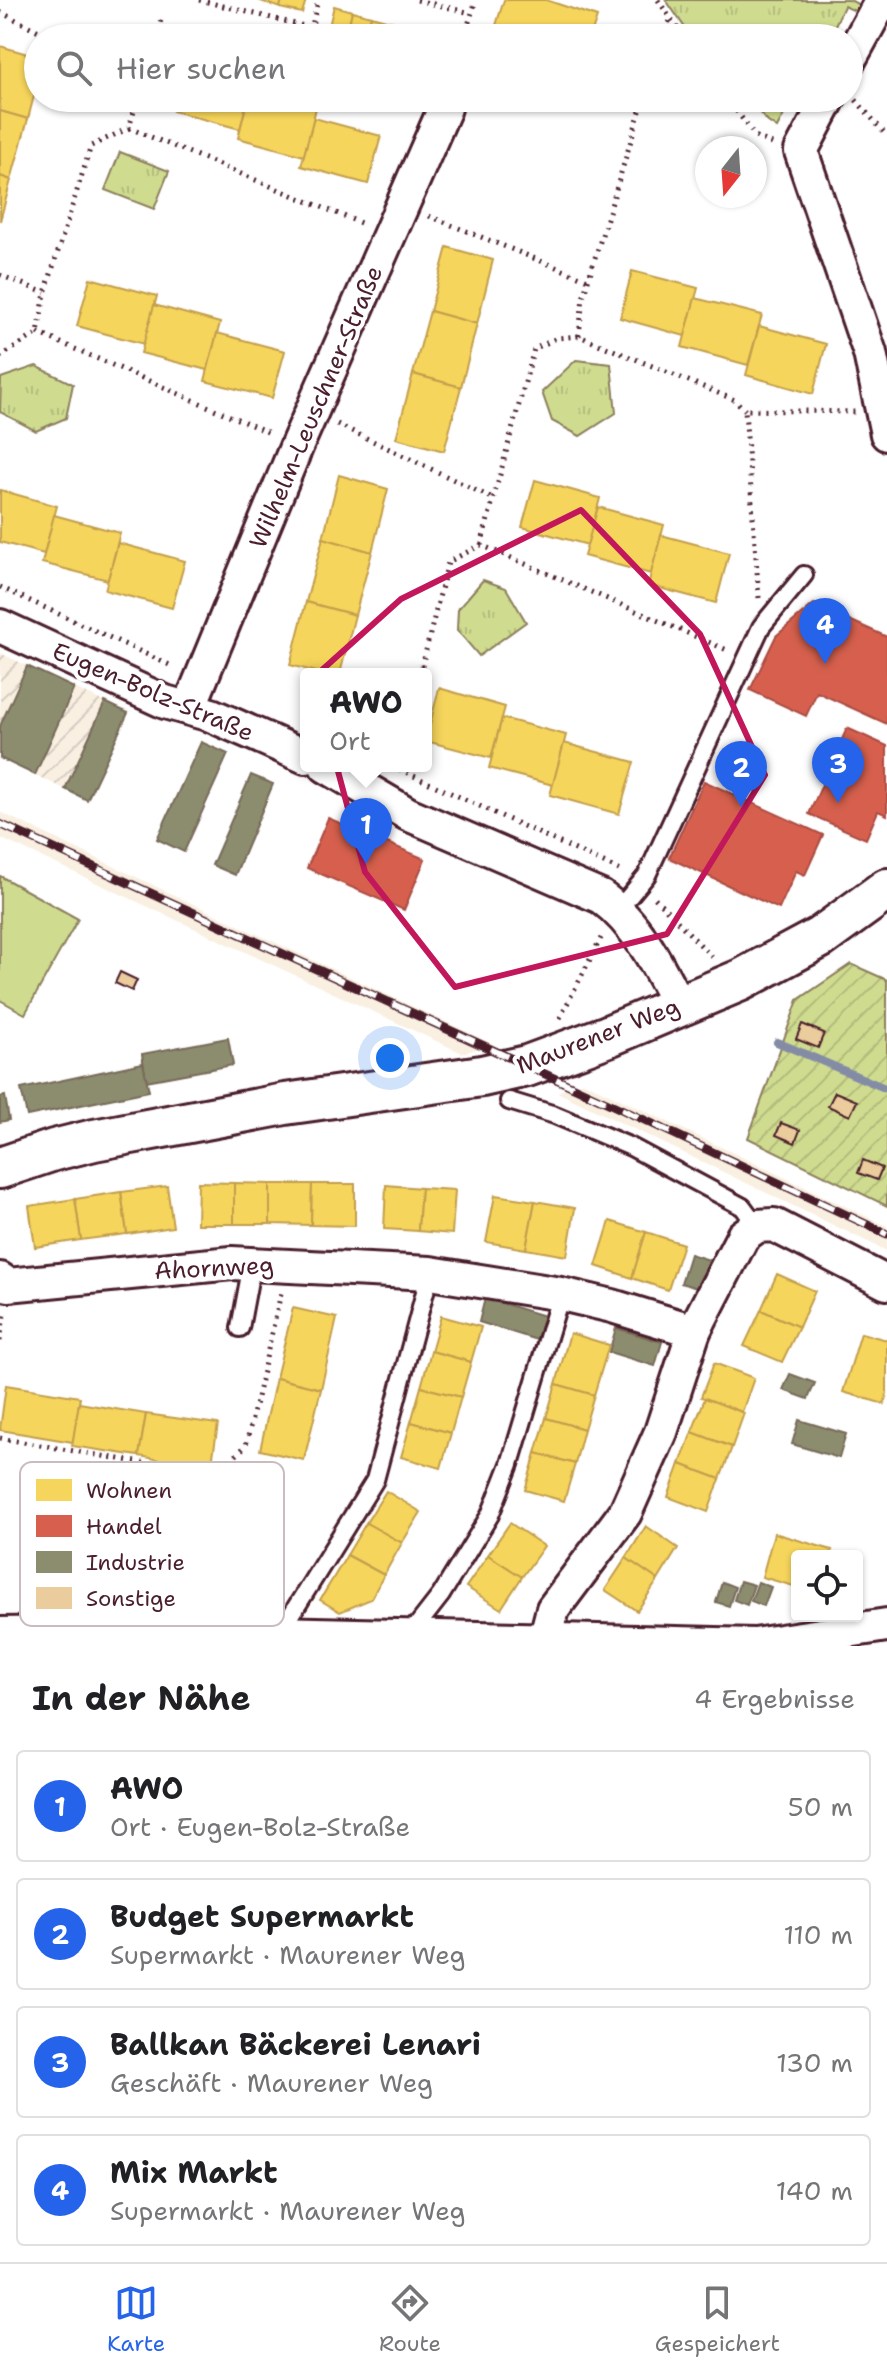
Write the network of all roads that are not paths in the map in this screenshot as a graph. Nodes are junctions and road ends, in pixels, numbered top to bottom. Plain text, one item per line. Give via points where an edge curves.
1 (882, 0) edge
2 (863, 35) edge
3 (443, 112) edge
4 (822, 112) edge
5 (885, 423) edge
6 (804, 575) dead end
7 (0, 626) edge
8 (196, 694) junction
9 (300, 754) edge
10 (336, 772) edge
11 (887, 889) edge
12 (618, 910) junction
13 (679, 1007) junction
14 (509, 1101) dead end
15 (0, 1168) edge
16 (757, 1226) junction
17 (252, 1264) junction
18 (430, 1273) junction
19 (0, 1279) edge
20 (887, 1283) edge
21 (561, 1294) junction
22 (240, 1328) dead end
23 (694, 1331) junction
24 (887, 1625) edge
25 (284, 1626) edge
26 (284, 1626) edge
27 (0, 1634) edge
28 (279, 1634) junction
29 (408, 1637) junction
30 (197, 1638) edge
31 (545, 1640) junction

1 - 2 street
3 - 8 street, Wilhelm-Leuschner-Straße via 297,445
4 - 5 street via 801,151 870,353
6 - 12 lane via 761,627 647,875
7 - 8 street, Eugen-Bolz-Straße via 165,702
8 - 9 street, Eugen-Bolz-Straße
10 - 12 street via 408,814 585,889
11 - 13 street, Maurener Weg via 821,937
12 - 13 street
13 - 15 street, Maurener Weg via 552,1057 482,1076 285,1104 94,1140
14 - 16 lane via 631,1147 743,1207
16 - 20 street via 774,1225
16 - 23 street via 743,1236
17 - 18 street, Ahornweg
17 - 19 street, Ahornweg via 8,1285
17 - 22 lane
18 - 21 street, Ahornweg
18 - 25 lane via 375,1480
21 - 23 street, Ahornweg
21 - 29 lane via 490,1515
23 - 31 street via 661,1432 625,1513 553,1609
24 - 31 street via 755,1645
26 - 28 lane
27 - 30 street
28 - 29 street
28 - 30 street
29 - 31 street

